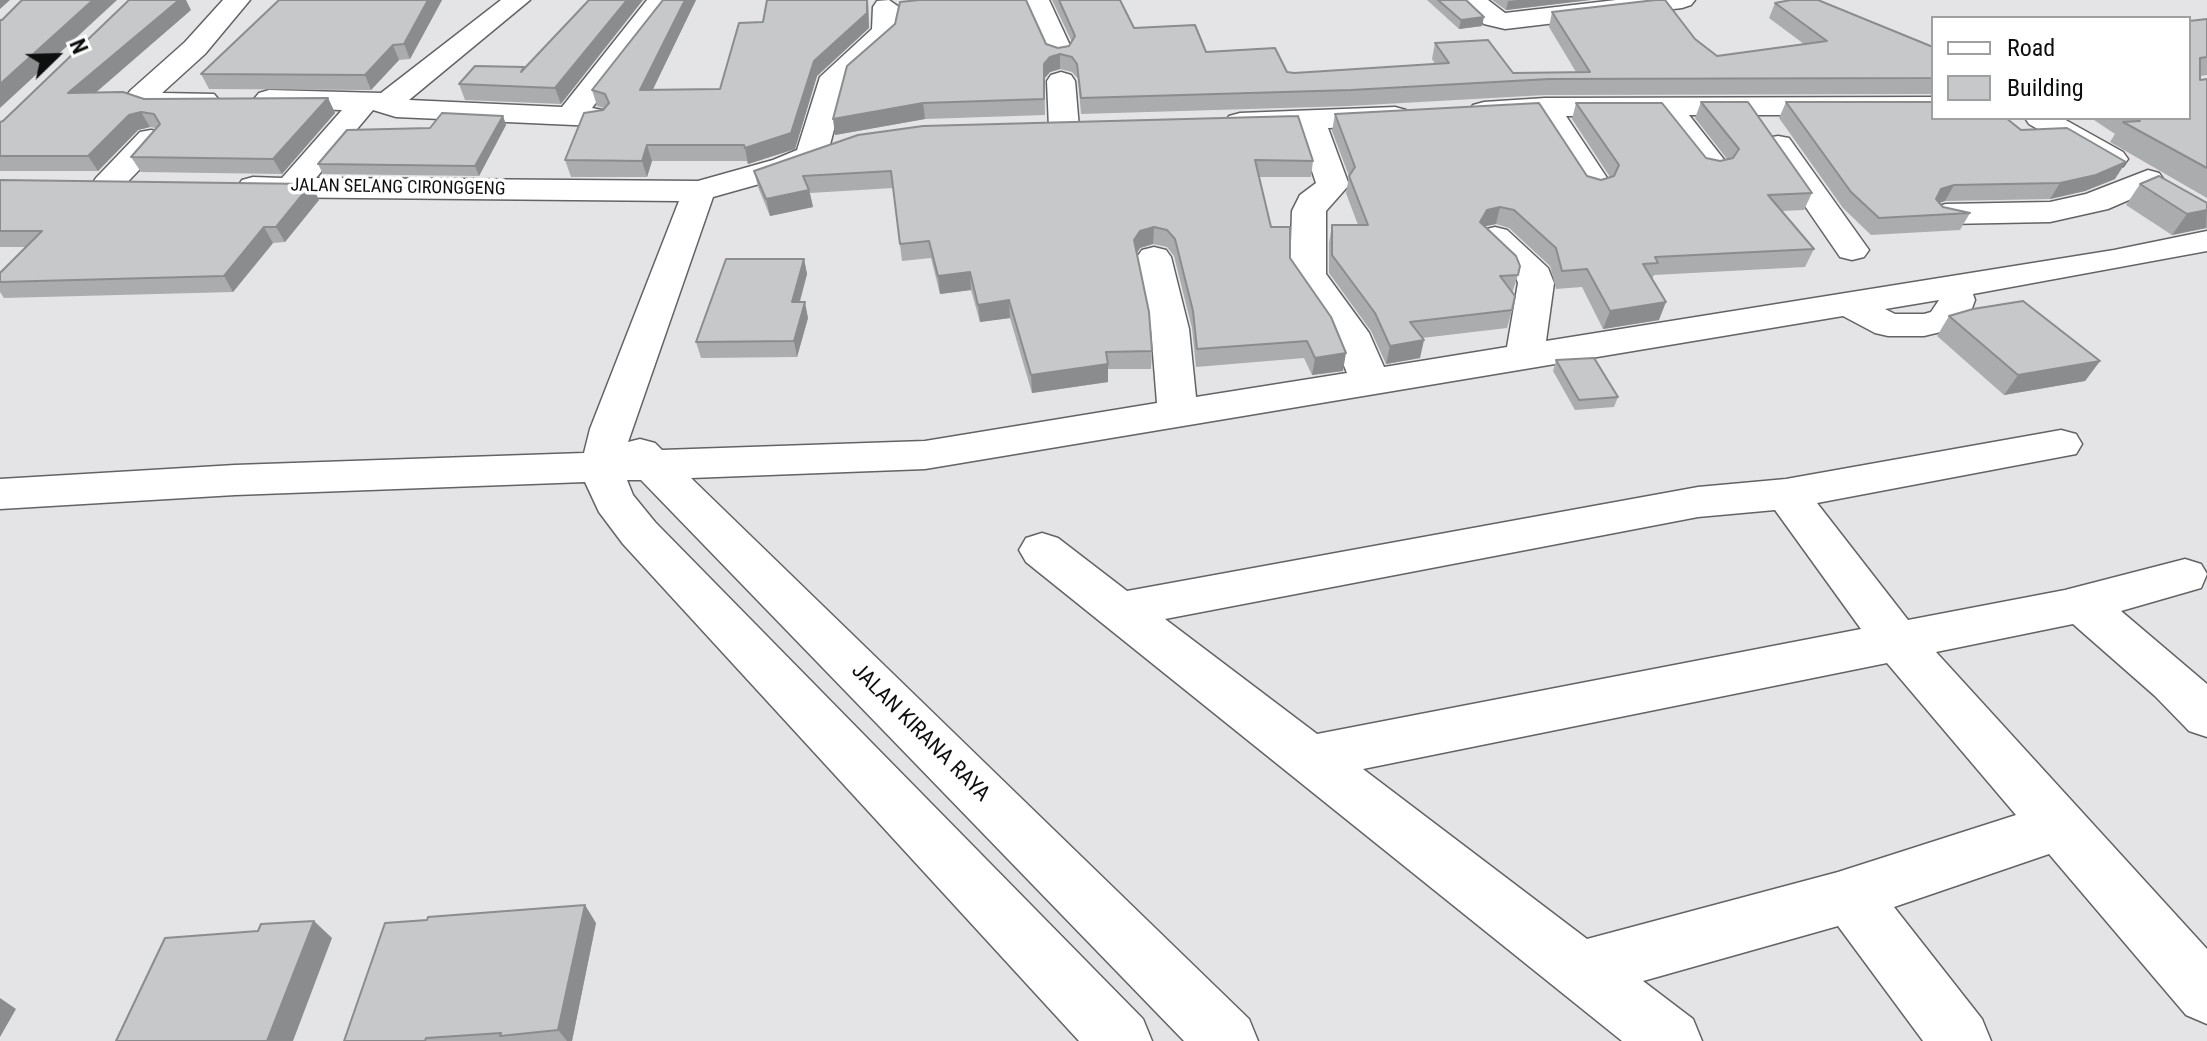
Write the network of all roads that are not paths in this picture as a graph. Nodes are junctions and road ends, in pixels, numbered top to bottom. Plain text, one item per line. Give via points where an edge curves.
1 (237, 0) edge
2 (517, 0) edge
3 (661, 0) edge
4 (1036, 0) edge
5 (1472, 0) edge
6 (1682, 0) edge
7 (884, 3) edge
8 (917, 4) edge
9 (1600, 5) edge
10 (377, 101) junction
11 (1931, 106) edge
12 (1545, 107) junction
13 (1667, 107) junction
14 (1752, 107) junction
15 (1454, 112) edge
16 (1424, 114) edge
17 (1310, 120) junction
18 (2043, 120) edge
19 (1215, 123) edge
20 (1033, 128) edge
21 (151, 139) edge
22 (843, 144) edge
23 (811, 156) junction
24 (1713, 166) edge
25 (1595, 184) edge
26 (144, 186) edge
27 (216, 187) edge
28 (291, 187) junction
29 (699, 191) junction
30 (1946, 214) edge
31 (1495, 237) edge
32 (2207, 241) edge
33 (1852, 250) dead end
34 (1154, 257) dead end
35 (1525, 356) junction
36 (1370, 381) junction
37 (1178, 413) junction
38 (2061, 444) dead end
39 (606, 449) junction
40 (653, 464) junction
41 (0, 494) edge
42 (1786, 494) junction
43 (1042, 550) dead end
44 (2185, 576) dead end
45 (2081, 604) junction
46 (1120, 610) junction
47 (1896, 640) junction
48 (2207, 716) edge
49 (1310, 758) junction
50 (2060, 826) junction
51 (1849, 895) junction
52 (1580, 970) junction
53 (2207, 994) edge
54 (1121, 1041) edge
55 (1227, 1041) edge
56 (1671, 1041) edge
57 (1960, 1041) edge

1 - 10 street via 195,48 141,96 153,102
2 - 10 street
3 - 10 street via 583,116 396,108
4 - 20 street via 1076,128
5 - 9 street via 1499,20
6 - 9 street
7 - 8 street
7 - 23 street via 885,31 834,77
10 - 28 street
11 - 14 street
12 - 13 street
12 - 15 street
12 - 25 street
13 - 14 street
13 - 24 street
14 - 33 street
16 - 17 street
17 - 19 street
17 - 36 street via 1333,185 1309,211 1308,274 1350,333
18 - 30 street via 2160,187 2050,212
21 - 26 street via 92,185
22 - 23 street, JALAN SELANG CIRONGGENG
23 - 29 street, JALAN SELANG CIRONGGENG
27 - 28 street, JALAN SELANG CIRONGGENG
28 - 29 street, JALAN SELANG CIRONGGENG
29 - 39 street
31 - 35 street via 1518,254 1536,283
32 - 35 street
34 - 37 street via 1170,329
35 - 36 street
36 - 37 street
37 - 40 street via 925,455
38 - 42 street
39 - 40 street, JALAN KIRANA RAYA
39 - 41 street via 471,470
39 - 54 street via 614,501 639,533
40 - 55 street, JALAN KIRANA RAYA
42 - 46 street via 1698,502
42 - 47 street
43 - 46 street
44 - 45 street
45 - 47 street
45 - 48 street
46 - 49 street
47 - 49 street
47 - 50 street
49 - 52 street
50 - 51 street
50 - 53 street
51 - 52 street
51 - 57 street
52 - 56 street

